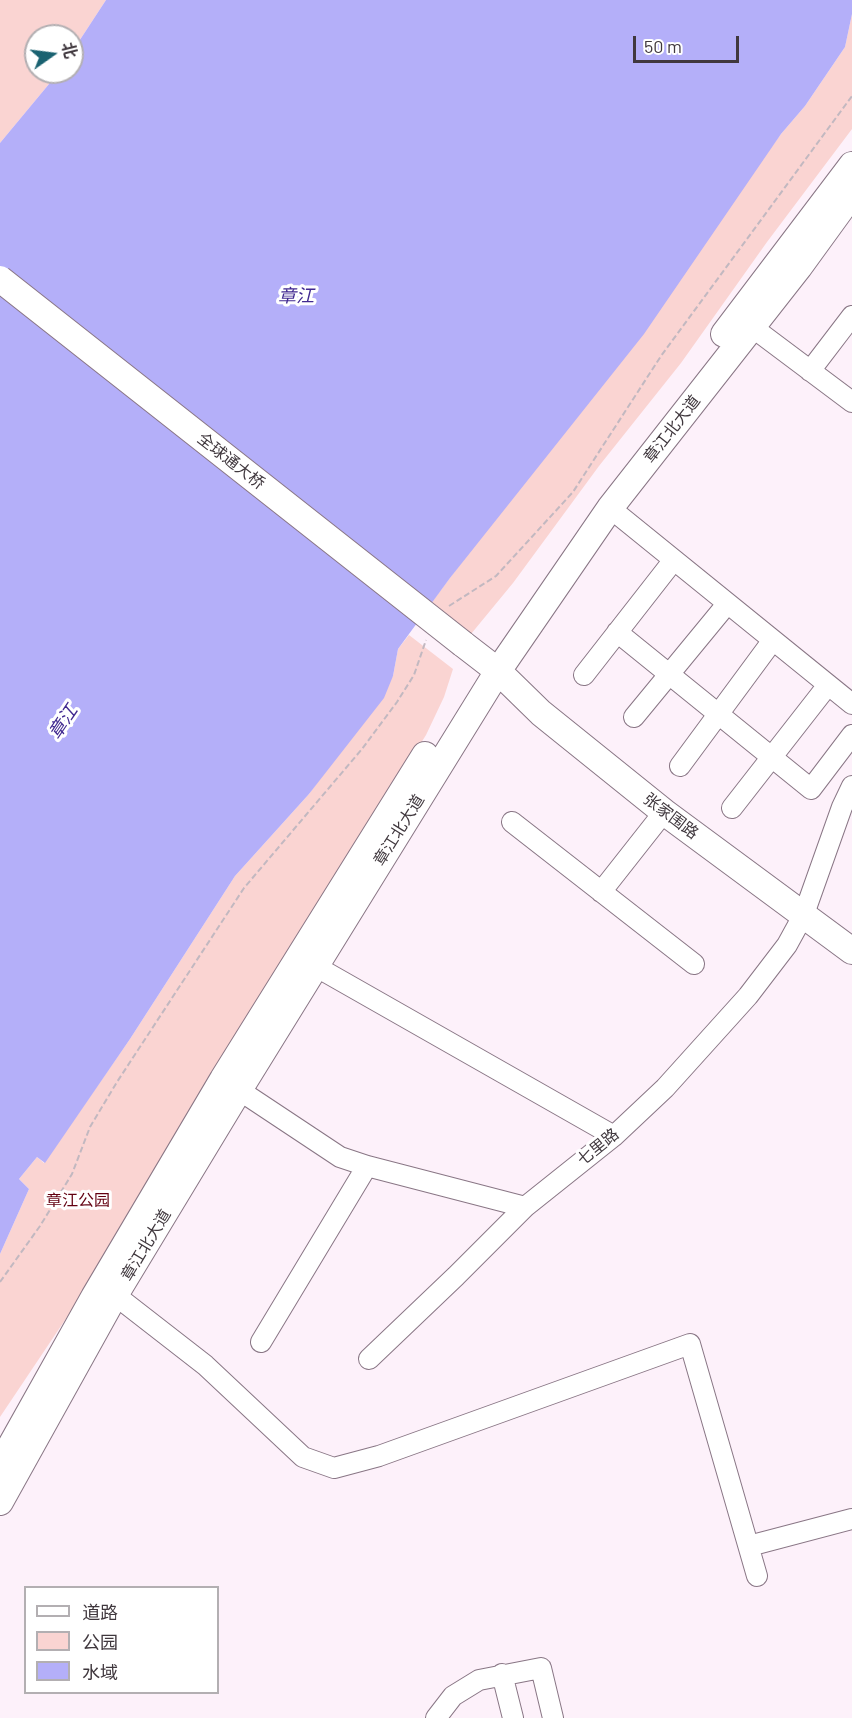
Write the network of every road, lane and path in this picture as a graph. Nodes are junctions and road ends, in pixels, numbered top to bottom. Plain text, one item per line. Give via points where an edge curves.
1 (852, 96) edge
2 (852, 165) edge
3 (851, 198) edge
4 (0, 279) edge
5 (0, 298) edge
6 (852, 316) edge
7 (752, 327) junction
8 (810, 371) junction
9 (851, 399) edge
10 (610, 508) junction
11 (673, 561) junction
12 (728, 604) junction
13 (446, 610) dead end
14 (617, 632) junction
15 (427, 639) dead end
16 (772, 640) junction
17 (459, 649) junction
18 (487, 671) junction
19 (584, 675) dead end
20 (669, 675) junction
21 (828, 685) junction
22 (852, 704) edge
23 (719, 713) junction
24 (634, 717) dead end
25 (852, 735) edge
26 (772, 757) junction
27 (680, 766) dead end
28 (852, 786) edge
29 (732, 808) dead end
30 (664, 812) junction
31 (512, 822) dead end
32 (602, 892) junction
33 (804, 914) junction
34 (852, 951) edge
35 (694, 964) dead end
36 (315, 966) junction
37 (238, 1090) junction
38 (614, 1136) junction
39 (367, 1166) junction
40 (525, 1207) junction
41 (0, 1282) edge
42 (116, 1296) junction
43 (261, 1342) dead end
44 (369, 1359) dead end
45 (0, 1465) edge
46 (0, 1502) edge
47 (852, 1519) edge
48 (749, 1546) junction
49 (758, 1576) dead end
50 (502, 1674) junction
51 (436, 1718) edge
52 (513, 1718) edge
53 (554, 1718) edge

1 - 13 path via 661,356 573,492 496,576
2 - 18 main road, 章江北大道 via 597,498
3 - 7 main road, 章江北大道
4 - 17 main road, 全球通大桥, bridge
5 - 17 main road, 全球通大桥
6 - 8 street
7 - 8 street
7 - 10 main road, 章江北大道
8 - 9 street
10 - 11 street
10 - 18 main road, 章江北大道
11 - 12 street
11 - 14 street
12 - 16 street
12 - 20 street
14 - 19 street
14 - 20 street
15 - 41 path via 414,675 397,702 244,888 106,1100 90,1127 72,1173
16 - 21 street
16 - 23 street
17 - 18 main road, 张家围路
18 - 30 main road, 张家围路
18 - 36 main road, 章江北大道
18 - 45 main road, 章江北大道 via 223,1079
20 - 23 street
20 - 24 street
21 - 22 street
21 - 26 street
23 - 26 street
23 - 27 street
25 - 26 street via 811,789
26 - 29 street
28 - 33 street, 七里路
30 - 32 street
30 - 33 main road, 张家围路
31 - 32 street
32 - 35 street
33 - 34 main road, 张家围路
33 - 38 street, 七里路 via 788,945 741,1004
36 - 37 main road, 章江北大道
36 - 38 street
37 - 39 street via 340,1157
37 - 42 main road, 章江北大道
38 - 40 street, 七里路
39 - 40 street
39 - 43 street
40 - 44 street, 七里路
42 - 46 main road, 章江北大道
42 - 48 street via 205,1365 303,1457 334,1468 379,1456 690,1344
47 - 48 street
48 - 49 street
50 - 51 street via 479,1680 453,1696
50 - 52 street
50 - 53 street via 541,1668

